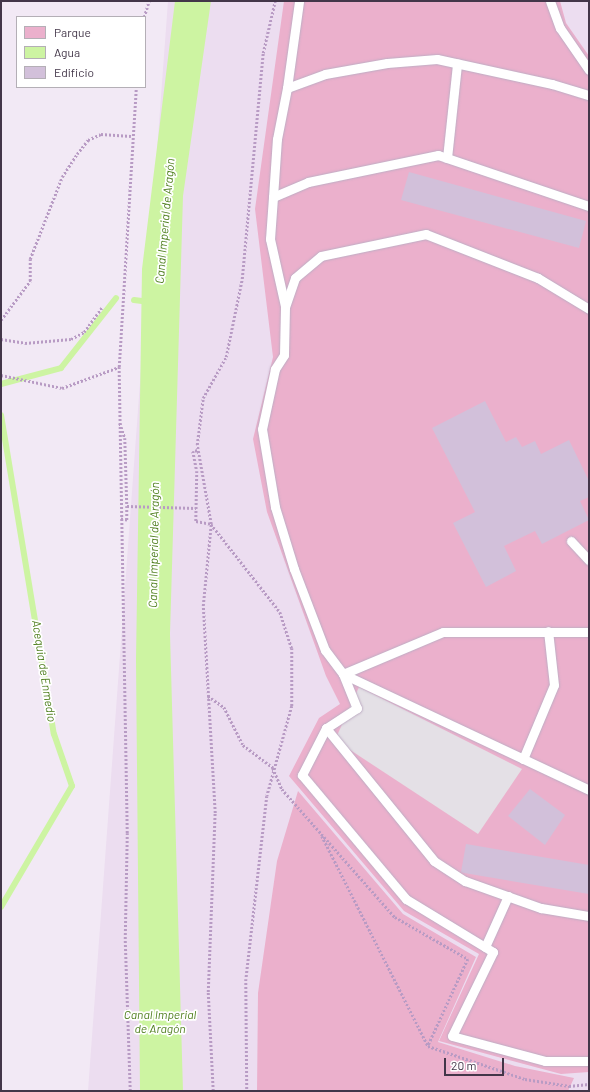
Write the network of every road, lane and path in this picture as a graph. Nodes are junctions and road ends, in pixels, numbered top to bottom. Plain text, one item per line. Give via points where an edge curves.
1 (149, 1) edge
2 (275, 1) edge
3 (299, 1) edge
4 (550, 1) edge
5 (144, 16) edge
6 (457, 64) junction
7 (589, 70) edge
8 (136, 88) edge
9 (287, 88) junction
10 (589, 95) edge
11 (131, 136) junction
12 (447, 158) junction
13 (273, 197) junction
14 (589, 206) edge
15 (102, 307) dead end
16 (285, 307) junction
17 (589, 310) edge
18 (1, 320) edge
19 (1, 339) edge
20 (119, 367) junction
21 (1, 375) edge
22 (119, 421) junction
23 (197, 451) junction
24 (127, 506) junction
25 (196, 508) junction
26 (120, 519) junction
27 (211, 524) junction
28 (571, 541) dead end
29 (589, 560) edge
30 (548, 631) junction
31 (589, 632) edge
32 (343, 674) junction
33 (208, 696) junction
34 (326, 728) junction
35 (523, 759) junction
36 (273, 768) junction
37 (589, 790) edge
38 (321, 834) junction
39 (508, 896) junction
40 (589, 916) edge
41 (484, 947) junction
42 (428, 1046) junction
43 (589, 1061) edge
44 (589, 1084) edge
45 (130, 1091) edge
46 (213, 1091) edge
47 (247, 1091) edge

1 - 5 path
2 - 23 path via 263,53 242,279 226,357 203,398
3 - 9 lane
4 - 7 lane via 560,28
6 - 9 lane via 437,59 387,63 325,74
6 - 10 lane via 552,84
6 - 12 lane
8 - 11 path
9 - 13 lane via 277,139
11 - 18 path via 101,134 88,140 77,154 62,177 30,259 30,281
11 - 20 path
12 - 13 lane via 438,155 308,182
12 - 14 lane
13 - 16 lane via 270,238
15 - 19 path via 84,332 71,339 25,343
16 - 17 lane via 295,278 321,256 426,234 538,278
16 - 32 lane via 284,355 275,369 262,430 275,507 294,569 325,650
20 - 21 path via 62,388
20 - 22 path
22 - 24 path via 125,438
22 - 26 path
23 - 25 path via 193,451 197,471
23 - 27 path
24 - 25 path
24 - 26 path via 127,520
25 - 27 path via 196,521
26 - 45 path via 127,833 125,939
27 - 33 path via 203,606
27 - 36 path via 280,612 292,648 292,706
28 - 29 lane
30 - 31 lane
30 - 32 lane via 443,632
30 - 35 lane via 554,685
32 - 34 lane via 357,708
32 - 35 lane
33 - 36 path via 224,707 243,745
33 - 46 path via 215,813 208,992
34 - 39 lane via 434,861 465,881
34 - 41 lane via 302,775 406,899
35 - 37 lane
36 - 38 path via 282,789
36 - 47 path via 267,796 246,979
38 - 42 path
38 - 42 path via 395,917 468,959
39 - 40 lane via 541,908
39 - 41 lane
41 - 43 lane via 493,952 452,1036 545,1061
42 - 44 path via 525,1080 569,1086

